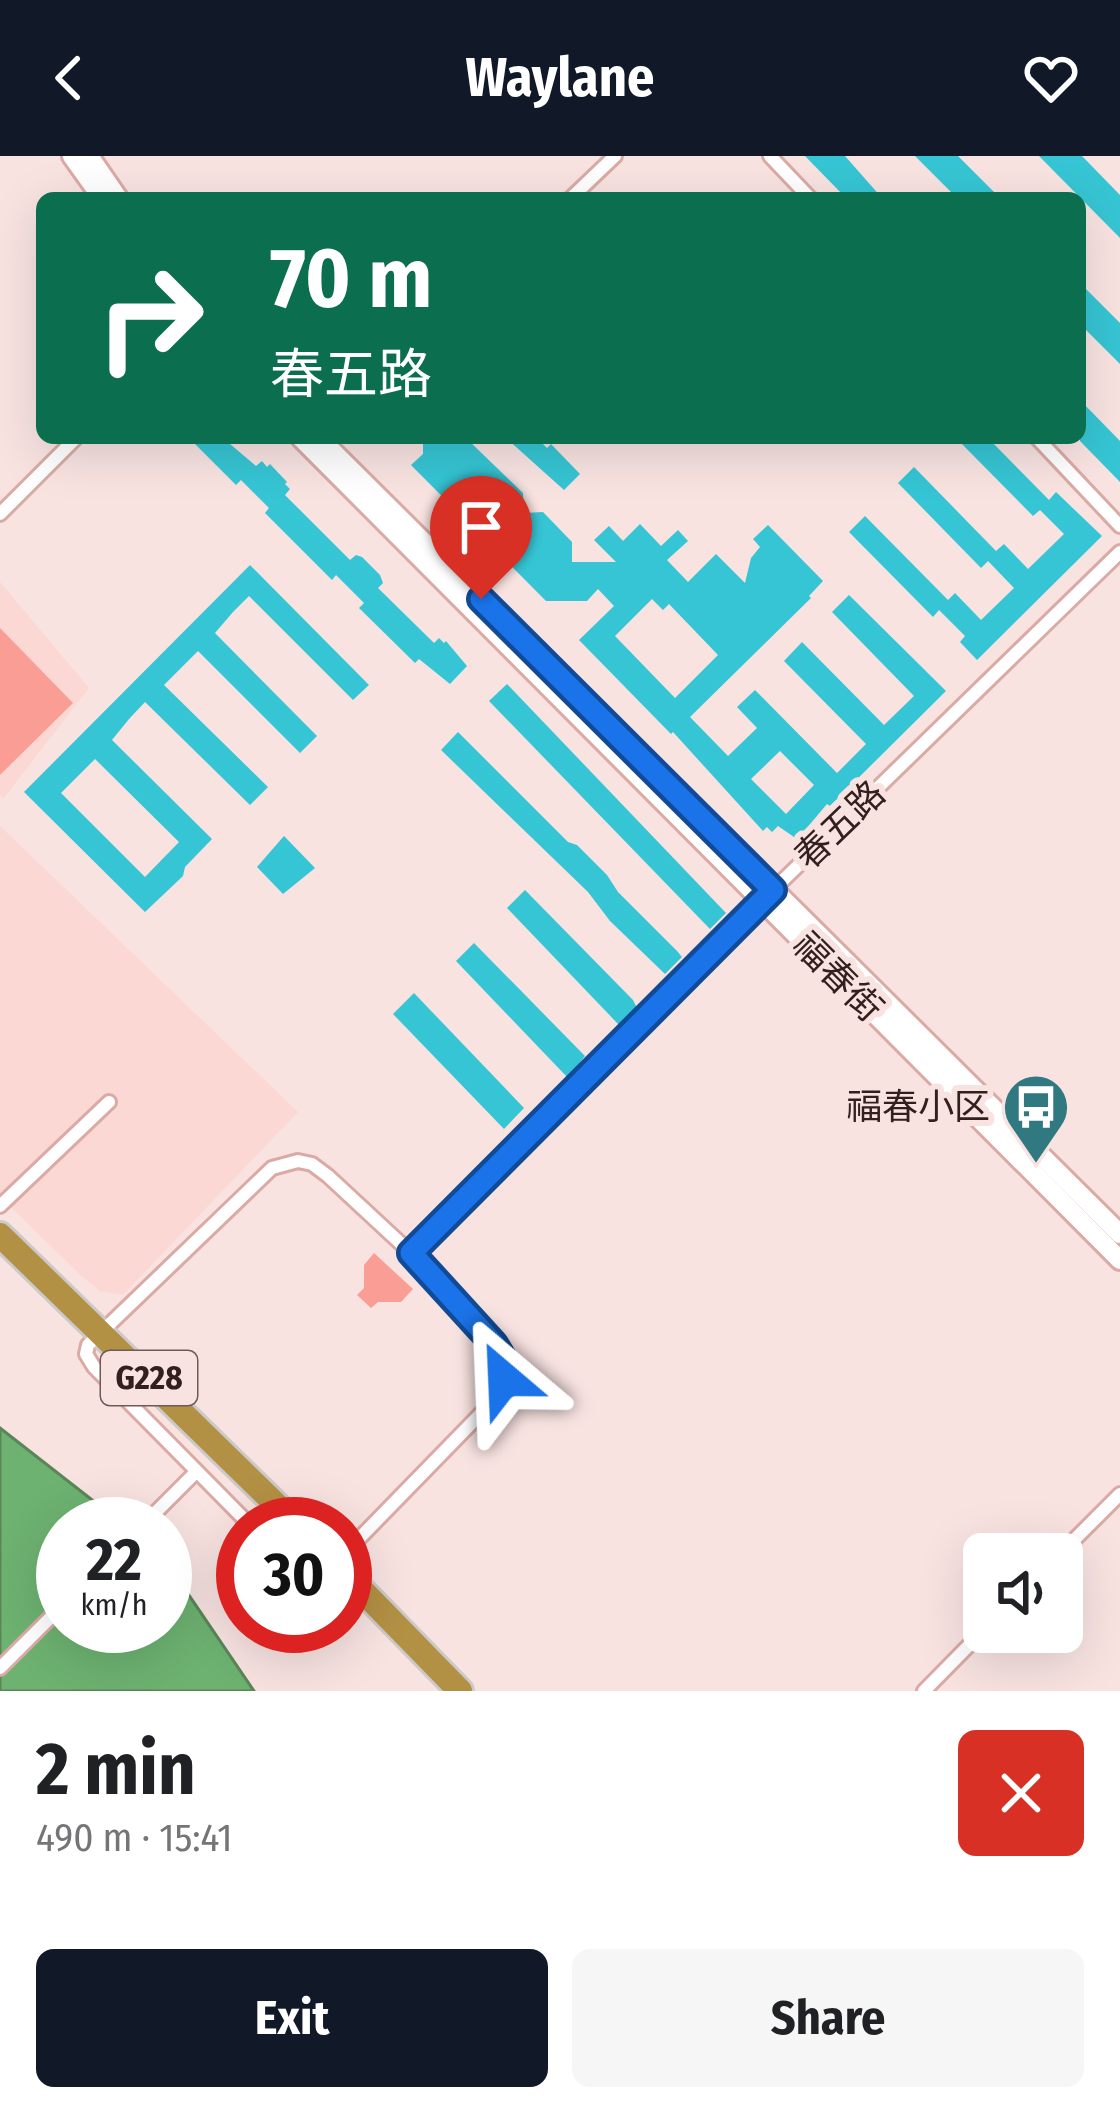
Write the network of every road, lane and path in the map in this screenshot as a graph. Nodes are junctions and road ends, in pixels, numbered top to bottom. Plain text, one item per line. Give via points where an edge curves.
1 (73, 156) edge
2 (88, 156) edge
3 (615, 156) edge
4 (770, 156) edge
5 (98, 192) edge
6 (114, 192) edge
7 (577, 192) edge
8 (804, 192) edge
9 (70, 444) edge
10 (318, 444) edge
11 (1043, 444) edge
12 (0, 514) edge
13 (1120, 526) edge
14 (1120, 552) edge
15 (768, 896) junction
16 (109, 1102) dead end
17 (0, 1206) edge
18 (1120, 1234) edge
19 (0, 1235) edge
20 (411, 1253) junction
21 (1120, 1260) edge
22 (102, 1332) junction
23 (195, 1473) junction
24 (1120, 1494) edge
25 (171, 1497) edge
26 (220, 1497) edge
27 (269, 1497) edge
28 (372, 1525) edge
29 (1081, 1533) edge
30 (372, 1601) edge
31 (36, 1632) edge
32 (963, 1651) edge
33 (0, 1668) edge
34 (460, 1691) edge
35 (923, 1691) edge

1 - 5 main road
2 - 6 main road
3 - 7 street
4 - 8 street
9 - 12 street
10 - 15 main road, 福春街
11 - 13 street
14 - 15 street, 春五路
15 - 18 main road, 福春街
15 - 20 street, 春五路
15 - 21 main road, 福春街
16 - 17 street
19 - 22 highway, G228
20 - 22 street via 313,1164 285,1162
20 - 28 street via 494,1344 504,1379 497,1397
22 - 23 street via 86,1354 94,1367
22 - 27 highway, G228
23 - 25 street
23 - 26 street
24 - 29 street
30 - 34 highway
31 - 33 street
32 - 35 street

